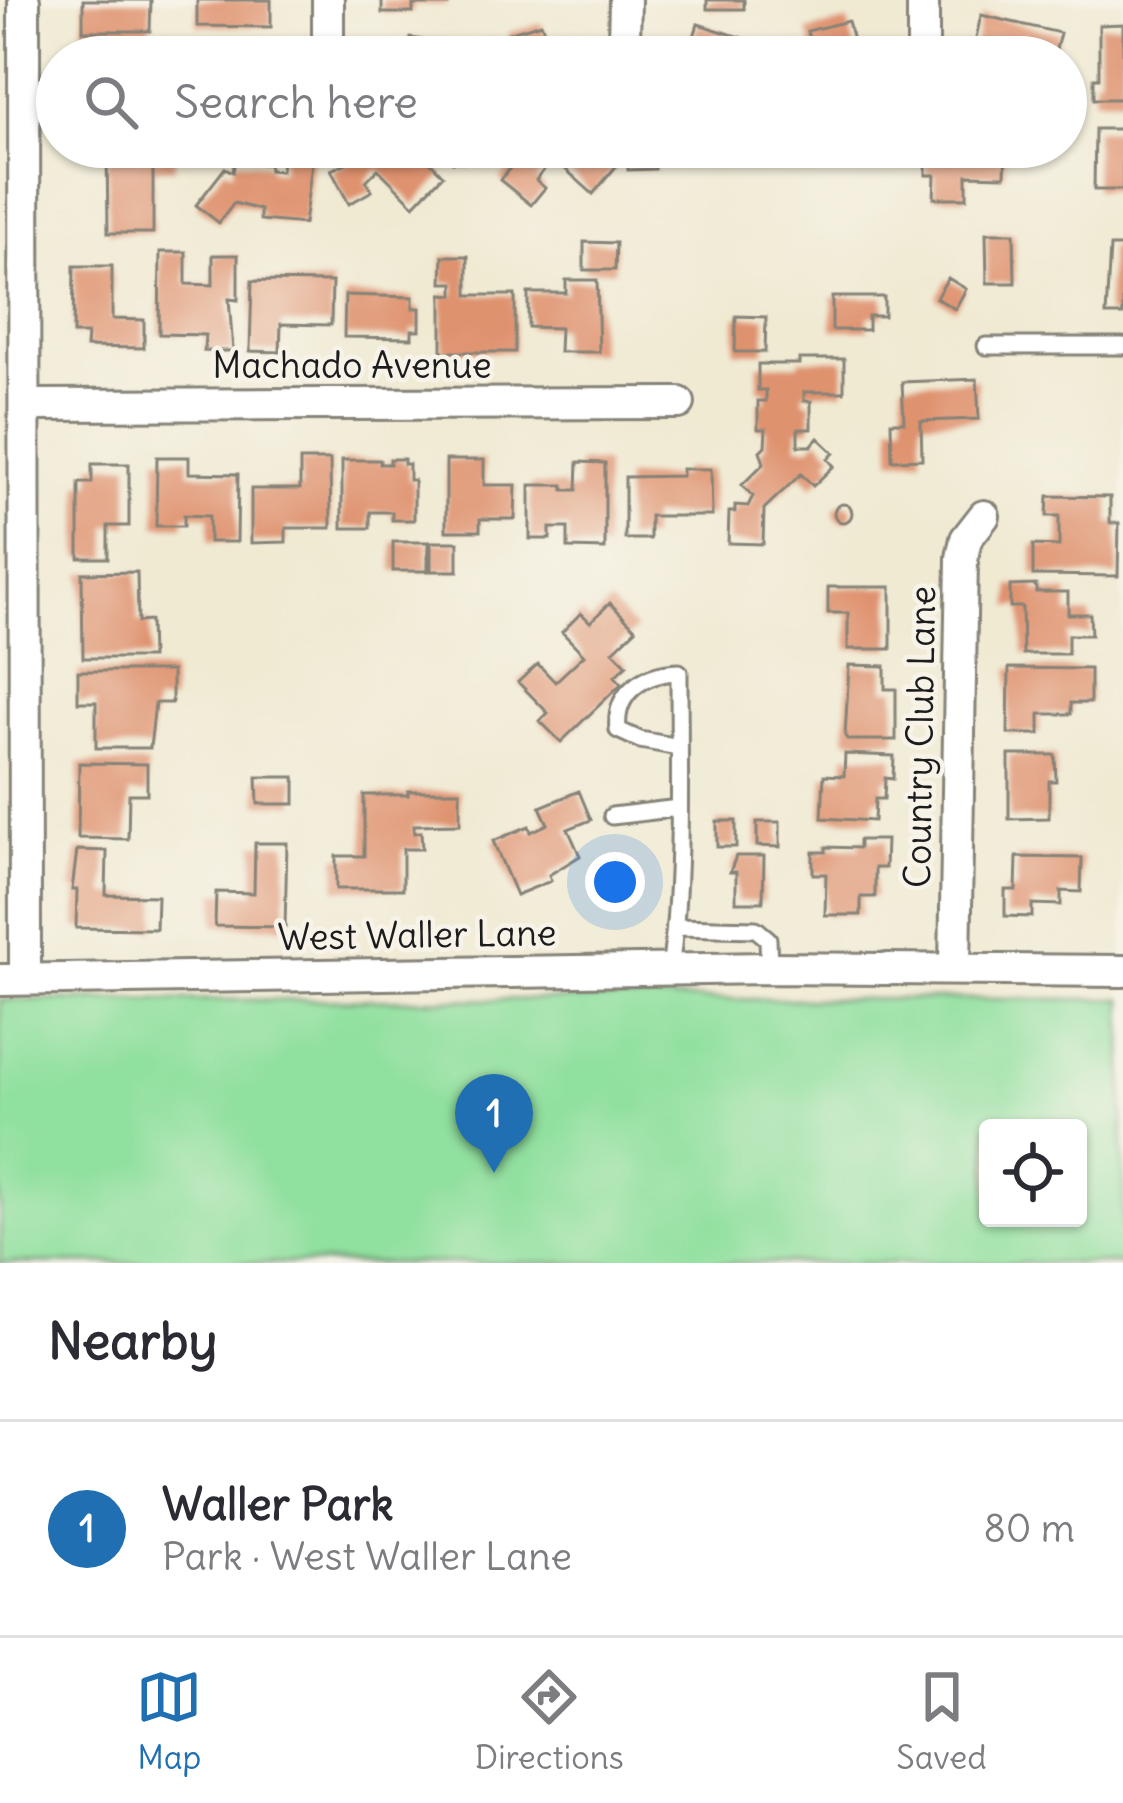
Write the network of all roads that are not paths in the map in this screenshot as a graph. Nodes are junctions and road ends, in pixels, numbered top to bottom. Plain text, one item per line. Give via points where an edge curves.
1 (24, 0) edge
2 (328, 0) edge
3 (625, 0) edge
4 (923, 0) edge
5 (328, 36) edge
6 (624, 36) edge
7 (923, 36) edge
8 (986, 346) dead end
9 (1123, 346) edge
10 (679, 404) dead end
11 (25, 405) junction
12 (984, 516) dead end
13 (679, 747) junction
14 (679, 808) junction
15 (611, 816) dead end
16 (676, 927) junction
17 (955, 967) junction
18 (769, 968) junction
19 (670, 970) junction
20 (1123, 971) edge
21 (12, 980) edge

1 - 11 street
2 - 5 street
3 - 6 street
4 - 7 street
8 - 9 lane
10 - 11 street, Machado Avenue
11 - 21 street
12 - 17 street, Country Club Lane via 962,558
13 - 13 lane via 679,671 656,672 628,691 616,711 618,730
13 - 14 lane
14 - 15 lane
14 - 16 lane
16 - 18 lane via 756,929 768,939
16 - 19 lane
17 - 18 street, West Waller Lane
17 - 20 street, West Waller Lane
18 - 19 street, West Waller Lane
19 - 21 street, West Waller Lane

